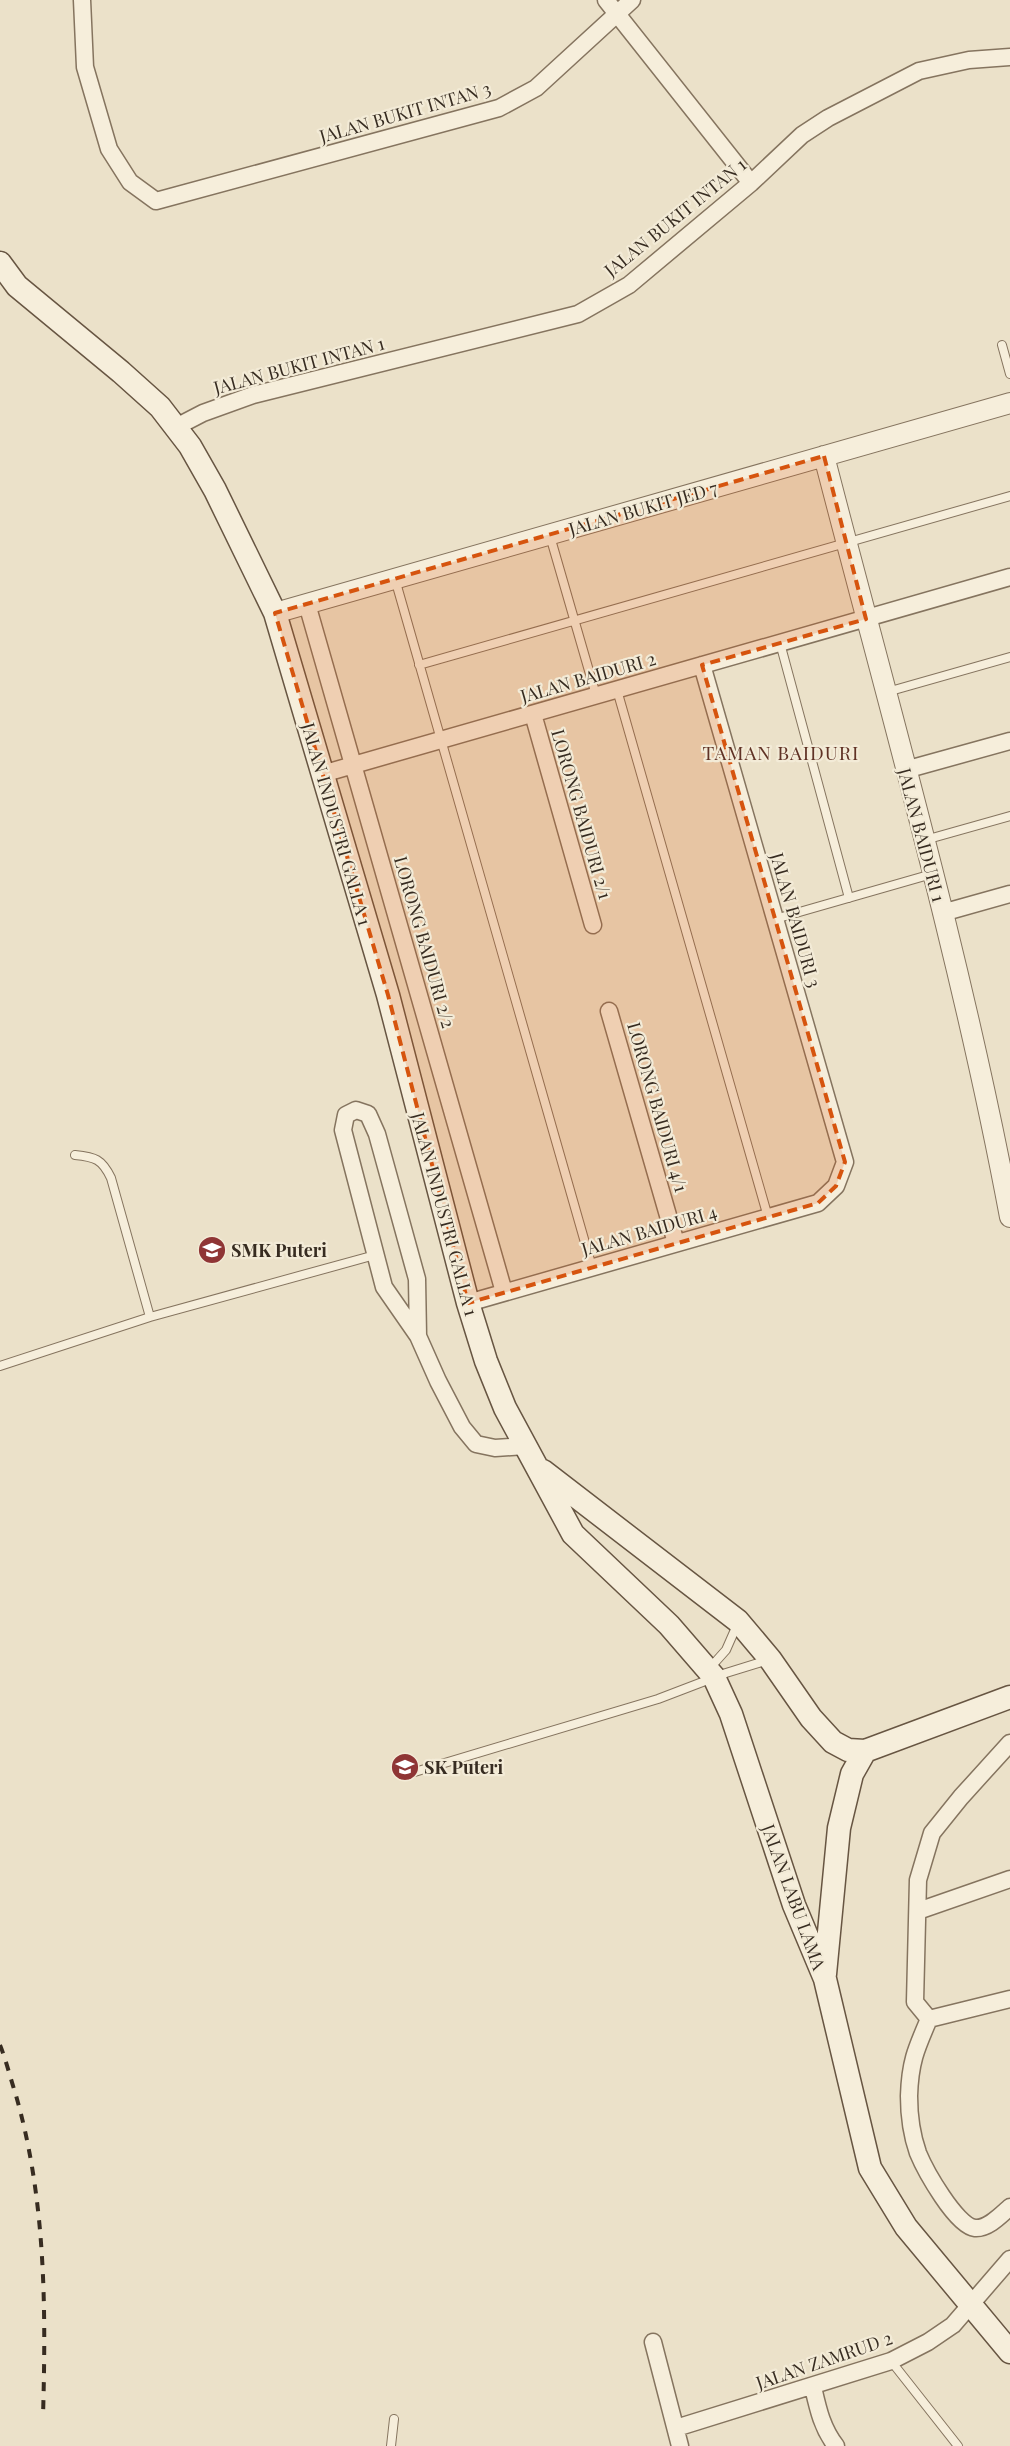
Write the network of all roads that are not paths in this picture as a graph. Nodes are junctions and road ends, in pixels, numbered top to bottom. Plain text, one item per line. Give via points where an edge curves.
1 (82, 0) edge
2 (606, 0) edge
3 (632, 0) edge
4 (617, 13) junction
5 (1010, 57) edge
6 (751, 183) junction
7 (0, 263) edge
8 (1002, 345) dead end
9 (1010, 374) edge
10 (1010, 403) edge
11 (176, 427) junction
12 (824, 456) junction
13 (1010, 496) edge
14 (550, 534) junction
15 (846, 543) junction
16 (1010, 577) edge
17 (395, 578) junction
18 (307, 604) junction
19 (276, 612) junction
20 (866, 619) junction
21 (575, 620) junction
22 (780, 643) junction
23 (1010, 657) edge
24 (419, 665) junction
25 (702, 665) junction
26 (617, 690) junction
27 (885, 692) junction
28 (596, 696) junction
29 (533, 714) junction
30 (441, 740) junction
31 (1010, 740) edge
32 (353, 765) junction
33 (905, 770) junction
34 (322, 774) junction
35 (1010, 816) edge
36 (923, 840) junction
37 (932, 874) junction
38 (1010, 894) edge
39 (849, 898) junction
40 (942, 913) junction
41 (775, 919) junction
42 (593, 925) dead end
43 (609, 1011) dead end
44 (75, 1155) dead end
45 (836, 1186) joint
46 (768, 1217) junction
47 (1010, 1217) edge
48 (676, 1243) junction
49 (375, 1255) junction
50 (592, 1267) junction
51 (504, 1292) junction
52 (468, 1302) junction
53 (150, 1317) junction
54 (418, 1336) junction
55 (0, 1366) edge
56 (530, 1456) junction
57 (738, 1621) junction
58 (770, 1659) junction
59 (711, 1673) junction
60 (1010, 1697) edge
61 (1010, 1743) edge
62 (865, 1751) junction
63 (408, 1774) dead end
64 (1010, 1879) edge
65 (918, 1911) junction
66 (825, 1979) junction
67 (1010, 1999) edge
68 (929, 2019) junction
69 (1010, 2207) edge
70 (1010, 2259) edge
71 (972, 2306) junction
72 (653, 2342) dead end
73 (1010, 2352) edge
74 (891, 2361) junction
75 (813, 2387) junction
76 (394, 2419) dead end
77 (676, 2428) junction
78 (391, 2446) edge
79 (680, 2446) edge
80 (836, 2446) edge
81 (958, 2446) edge

1 - 4 street, JALAN BUKIT INTAN 3 via 85,67 109,149 130,182 156,201 499,108 536,88
2 - 4 street
3 - 4 street, JALAN BUKIT INTAN 3
4 - 6 street
5 - 6 street, JALAN BUKIT INTAN 1 via 969,60 919,71 802,135
6 - 11 street, JALAN BUKIT INTAN 1 via 629,286 578,314 253,395 203,413
7 - 11 main road, JALAN INDUSTRI GALLA 1 via 17,286 121,372 160,407
8 - 9 lane
10 - 12 street, JALAN BUKIT JED 7
11 - 19 main road, JALAN INDUSTRI GALLA 1 via 215,490
12 - 14 street, JALAN BUKIT JED 7
12 - 15 street, JALAN BAIDURI 1
13 - 15 lane
14 - 17 street, JALAN BUKIT JED 7
14 - 21 lane
15 - 20 street, JALAN BAIDURI 1
15 - 21 lane
16 - 20 street, JALAN BAIDURI 2
17 - 18 street, JALAN BUKIT JED 7
17 - 24 lane
18 - 19 street, JALAN BUKIT JED 7
18 - 32 street, LORONG BAIDURI 2/2
19 - 34 main road, JALAN INDUSTRI GALLA 1
20 - 22 street, JALAN BAIDURI 2
20 - 27 street, JALAN BAIDURI 1
21 - 24 lane
21 - 28 lane
22 - 25 street, JALAN BAIDURI 2
22 - 39 lane
23 - 27 lane
24 - 30 lane
25 - 26 street, JALAN BAIDURI 2
25 - 41 street, JALAN BAIDURI 3
26 - 28 street, JALAN BAIDURI 2
26 - 46 lane
27 - 33 street, JALAN BAIDURI 1
28 - 29 street, JALAN BAIDURI 2
29 - 30 street, JALAN BAIDURI 2
29 - 42 street, LORONG BAIDURI 2/1
30 - 32 street, JALAN BAIDURI 2
30 - 50 lane
31 - 33 street
32 - 34 street, JALAN BAIDURI 2
32 - 51 street, LORONG BAIDURI 2/2
33 - 36 street, JALAN BAIDURI 1
34 - 52 main road, JALAN INDUSTRI GALLA 1 via 388,995
35 - 36 lane
36 - 37 street, JALAN BAIDURI 1
37 - 39 lane
37 - 40 street, JALAN BAIDURI 1
38 - 40 street
39 - 41 lane
40 - 47 street, JALAN BAIDURI 1 via 997,1146
41 - 45 street, JALAN BAIDURI 3 via 845,1162
43 - 48 street, LORONG BAIDURI 4/1
44 - 53 lane via 90,1157 104,1164 111,1178
45 - 46 street, JALAN BAIDURI 4 via 818,1203
46 - 48 street, JALAN BAIDURI 4
48 - 50 street, JALAN BAIDURI 4
49 - 53 lane
49 - 54 street via 384,1287
49 - 54 street via 343,1130 346,1115 356,1110 368,1114 378,1134 417,1279
50 - 51 street, JALAN BAIDURI 4
51 - 52 street, JALAN BAIDURI 4
52 - 56 main road, JALAN INDUSTRI GALLA 1 via 486,1361 505,1408
53 - 55 lane
54 - 56 street via 458,1419 476,1444
56 - 57 main road
56 - 59 main road, JALAN LABU LAMA via 573,1534 668,1625
57 - 58 main road
57 - 59 lane via 726,1650
58 - 59 lane
58 - 62 main road via 811,1718 833,1742 848,1750
59 - 63 lane via 684,1689
59 - 66 main road, JALAN LABU LAMA via 731,1714 794,1905
60 - 62 main road
61 - 65 street via 932,1833 918,1880
62 - 66 main road via 852,1774 839,1828
64 - 65 street
65 - 68 street via 916,2002
66 - 71 main road, JALAN LABU LAMA via 870,2168 906,2227
67 - 68 street
68 - 69 street via 912,2056 909,2097 918,2152 946,2199 968,2226 986,2225
70 - 71 street, JALAN ZAMRUD 2
71 - 73 main road, JALAN LABU LAMA
71 - 74 street, JALAN ZAMRUD 2 via 953,2325 928,2342
72 - 77 street
74 - 75 street, JALAN ZAMRUD 2
74 - 81 lane
75 - 77 street, JALAN ZAMRUD 2
75 - 80 street via 819,2415
76 - 78 lane
77 - 79 street

